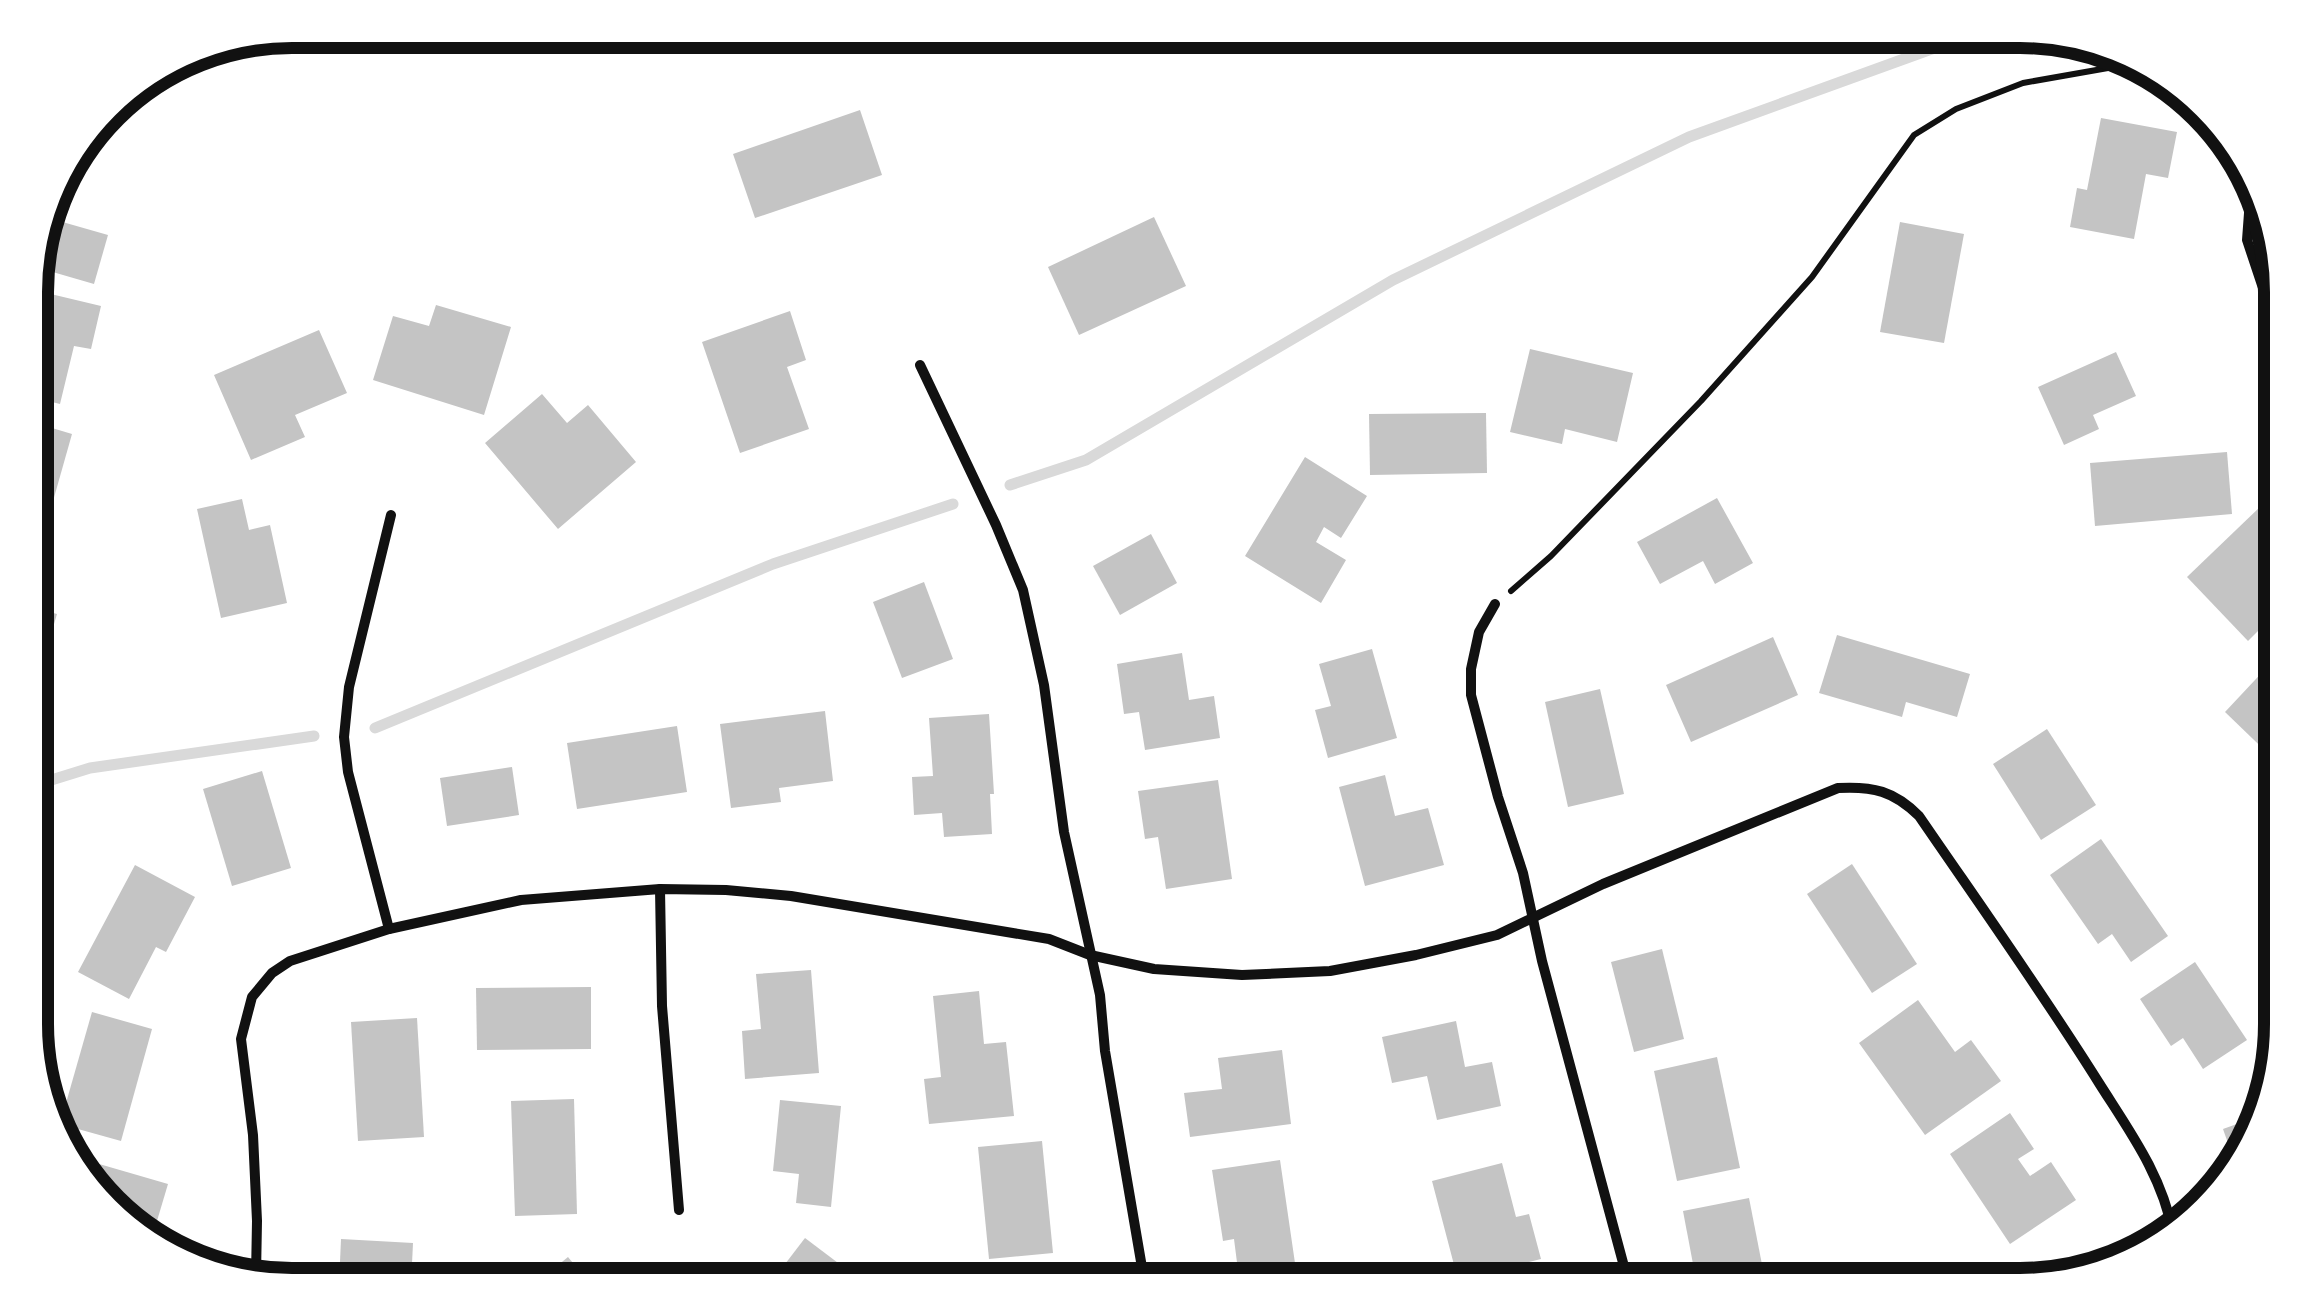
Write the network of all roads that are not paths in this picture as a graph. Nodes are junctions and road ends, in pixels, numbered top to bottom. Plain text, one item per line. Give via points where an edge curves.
1 (2250, 208) edge
2 (2264, 290) edge
3 (920, 365) dead end
4 (390, 515) dead end
5 (1495, 604) road end
6 (660, 889) junction
7 (1534, 918) junction
8 (389, 929) junction
9 (1090, 955) junction
10 (679, 1210) dead end
11 (2171, 1216) edge
12 (256, 1264) edge
13 (1624, 1267) edge
14 (1142, 1268) edge

1 - 2 street via 2247,240
3 - 9 street via 1023,590
4 - 8 street via 349,686 344,737
5 - 7 street via 1470,669 1471,695
6 - 8 street via 521,900
6 - 9 street via 791,896 1049,940
6 - 10 street
7 - 9 street via 1497,935 1330,970 1154,970
7 - 11 street via 1838,788 1888,792 1919,816 2072,1039 2154,1170
7 - 13 street
8 - 12 street via 290,961 272,973 248,1008 241,1038 254,1135
9 - 14 street

